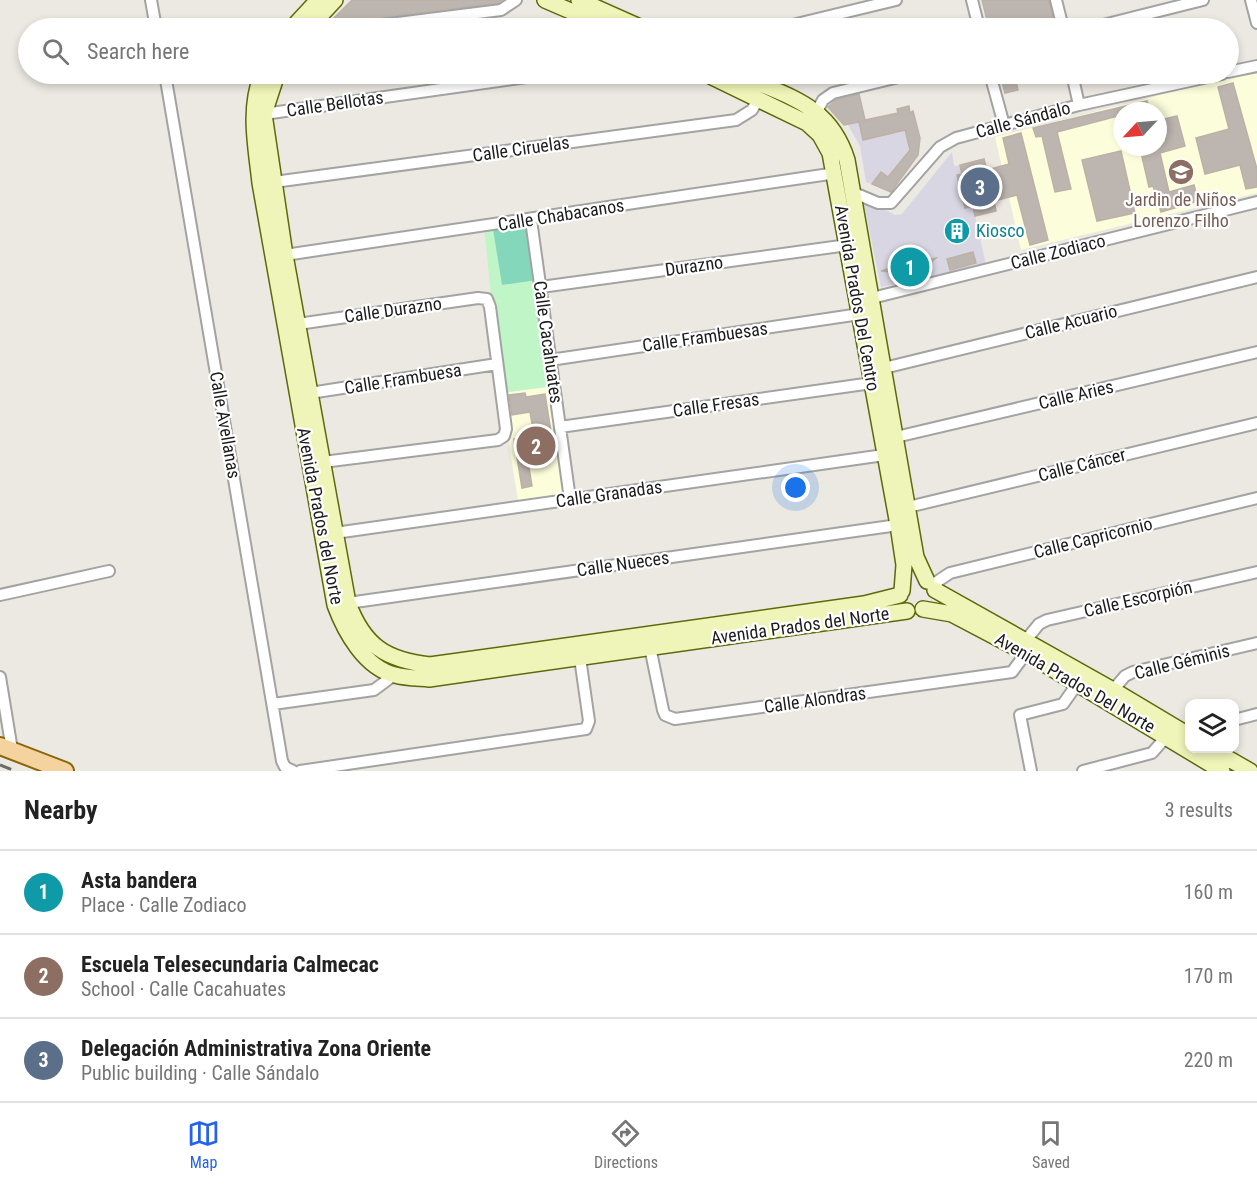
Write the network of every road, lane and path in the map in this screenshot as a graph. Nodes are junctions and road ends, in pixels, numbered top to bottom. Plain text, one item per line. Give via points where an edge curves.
1 (151, 0) edge
2 (318, 0) edge
3 (335, 0) edge
4 (516, 0) edge
5 (545, 0) edge
6 (579, 0) edge
7 (896, 0) edge
8 (972, 0) edge
9 (1056, 0) edge
10 (1203, 0) edge
11 (1251, 0) edge
12 (599, 4) edge
13 (154, 18) edge
14 (301, 18) edge
15 (322, 18) edge
16 (437, 18) edge
17 (587, 18) edge
18 (624, 18) edge
19 (821, 18) edge
20 (976, 18) edge
21 (1060, 18) edge
22 (1131, 18) edge
23 (1257, 23) edge
24 (1257, 66) edge
25 (1239, 70) edge
26 (167, 84) edge
27 (262, 84) edge
28 (269, 84) edge
29 (477, 84) edge
30 (729, 84) edge
31 (759, 84) edge
32 (870, 84) edge
33 (993, 84) edge
34 (1074, 84) edge
35 (1176, 84) edge
36 (759, 98) junction
37 (1079, 105) junction
38 (817, 111) junction
39 (264, 114) junction
40 (1004, 125) junction
41 (836, 173) junction
42 (274, 182) junction
43 (852, 192) junction
44 (1257, 202) edge
45 (531, 220) junction
46 (848, 245) junction
47 (285, 255) junction
48 (1257, 277) edge
49 (540, 287) junction
50 (863, 304) junction
51 (298, 324) junction
52 (1257, 352) edge
53 (298, 359) junction
54 (550, 360) junction
55 (497, 364) junction
56 (884, 368) junction
57 (872, 384) junction
58 (310, 393) junction
59 (1257, 423) edge
60 (560, 427) junction
61 (896, 437) junction
62 (884, 455) junction
63 (323, 462) junction
64 (1257, 498) edge
65 (570, 500) junction
66 (908, 507) junction
67 (898, 525) junction
68 (335, 533) junction
69 (109, 571) dead end
70 (1257, 572) edge
71 (931, 585) junction
72 (901, 593) junction
73 (0, 595) edge
74 (348, 603) junction
75 (923, 609) junction
76 (907, 610) junction
77 (1257, 643) edge
78 (616, 646) junction
79 (650, 647) junction
80 (1026, 647) junction
81 (580, 658) junction
82 (429, 672) junction
83 (394, 675) junction
84 (0, 677) edge
85 (1080, 678) junction
86 (1113, 690) junction
87 (273, 704) junction
88 (1257, 714) edge
89 (1239, 719) edge
90 (1185, 733) edge
91 (1166, 737) junction
92 (1185, 746) edge
93 (6, 748) edge
94 (1199, 753) edge
95 (1219, 753) edge
96 (65, 771) edge
97 (294, 771) edge
98 (300, 771) edge
99 (1031, 771) edge
100 (1083, 771) edge
101 (1222, 771) edge
102 (1250, 771) edge

1 - 13 street
2 - 14 main road
3 - 15 main road
4 - 16 street via 501,10
5 - 17 main road
6 - 12 main road
7 - 19 street
8 - 20 street
9 - 21 street
10 - 22 street
11 - 23 street
12 - 18 main road
24 - 25 street
26 - 87 street, Calle Avellanas
27 - 53 main road, Avenida Prados del Norte via 255,92 253,115 260,183
28 - 39 main road, Avenida Prados del Norte
29 - 39 street, Calle Bellotas
30 - 36 main road, Avenida Prados Del Centro
31 - 38 main road
32 - 38 street via 833,93
33 - 40 street
34 - 37 street
35 - 37 street, Calle Sándalo
36 - 41 main road, Avenida Prados Del Centro via 807,123 820,135
36 - 42 street, Calle Ciruelas via 752,110 736,120
37 - 40 street, Calle Sándalo
38 - 43 main road via 841,142
39 - 42 main road, Avenida Prados del Norte
40 - 43 street, Calle Sándalo via 947,141 891,203 878,203
41 - 45 street, Calle Chabacanos
41 - 46 main road, Avenida Prados Del Centro
42 - 47 main road, Avenida Prados del Norte
43 - 50 main road
44 - 50 street, Calle Zodiaco
45 - 47 street, Calle Chabacanos
45 - 49 street, Calle Cacahuates
46 - 49 street, Durazno
46 - 50 main road, Avenida Prados Del Centro
47 - 51 main road, Avenida Prados del Norte
48 - 56 street, Calle Acuario
49 - 54 street, Calle Cacahuates
50 - 54 street, Calle Frambuesas
50 - 56 main road
50 - 57 main road, Avenida Prados Del Centro
51 - 53 main road, Avenida Prados del Norte
51 - 55 street, Calle Durazno via 487,299
52 - 61 street, Calle Aries
53 - 58 main road, Avenida Prados del Norte
53 - 83 main road, Avenida Prados del Norte via 335,605 358,648
54 - 60 street, Calle Cacahuates
55 - 58 street, Calle Frambuesa
55 - 63 street via 506,429 498,440
56 - 61 main road
57 - 60 street, Calle Fresas
57 - 62 main road, Avenida Prados Del Centro
58 - 63 main road, Avenida Prados del Norte
59 - 66 street, Calle Cáncer
60 - 65 street, Calle Cacahuates
61 - 66 main road
62 - 65 street, Calle Granadas
62 - 67 main road, Avenida Prados Del Centro
63 - 68 main road, Avenida Prados del Norte
64 - 71 street, Calle Capricornio via 950,573
65 - 68 street, Calle Granadas
66 - 71 main road via 916,557
67 - 72 main road, Avenida Prados Del Centro via 904,565
67 - 74 street, Calle Nueces
68 - 74 main road, Avenida Prados del Norte
69 - 73 street
70 - 80 street, Calle Escorpión via 1047,620 1039,624
71 - 72 main road via 915,582
71 - 75 main road via 932,601
71 - 80 main road, Avenida Prados Del Norte
72 - 76 main road via 900,604
72 - 78 main road, Avenida Prados del Norte via 864,604
74 - 82 main road, Avenida Prados del Norte via 354,620 368,639 385,653
75 - 76 main road
75 - 80 main road, Avenida Prados Del Norte via 952,614
76 - 79 main road, Avenida Prados del Norte
77 - 86 street, Calle Géminis via 1133,672
78 - 79 main road, Avenida Prados del Norte
78 - 81 main road, Avenida Prados del Norte
78 - 82 main road, Avenida Prados del Norte
79 - 80 street, Calle Alondras via 663,710 669,719 675,719 1012,672
80 - 85 main road, Avenida Prados Del Norte
81 - 82 main road, Avenida Prados del Norte
81 - 98 street via 589,721 586,729
82 - 83 main road, Avenida Prados del Norte
83 - 87 street via 374,690
84 - 93 street
85 - 86 main road, Avenida Prados Del Norte
85 - 91 main road, Avenida Prados Del Norte
85 - 99 street via 1063,704 1020,715
86 - 90 main road, Avenida Prados Del Norte
87 - 97 street, Calle Avellanas via 282,761
88 - 89 street
91 - 92 main road, Avenida Prados Del Norte
91 - 100 street via 1146,755
93 - 96 main road
94 - 101 main road, Avenida Prados Del Norte
95 - 102 main road

